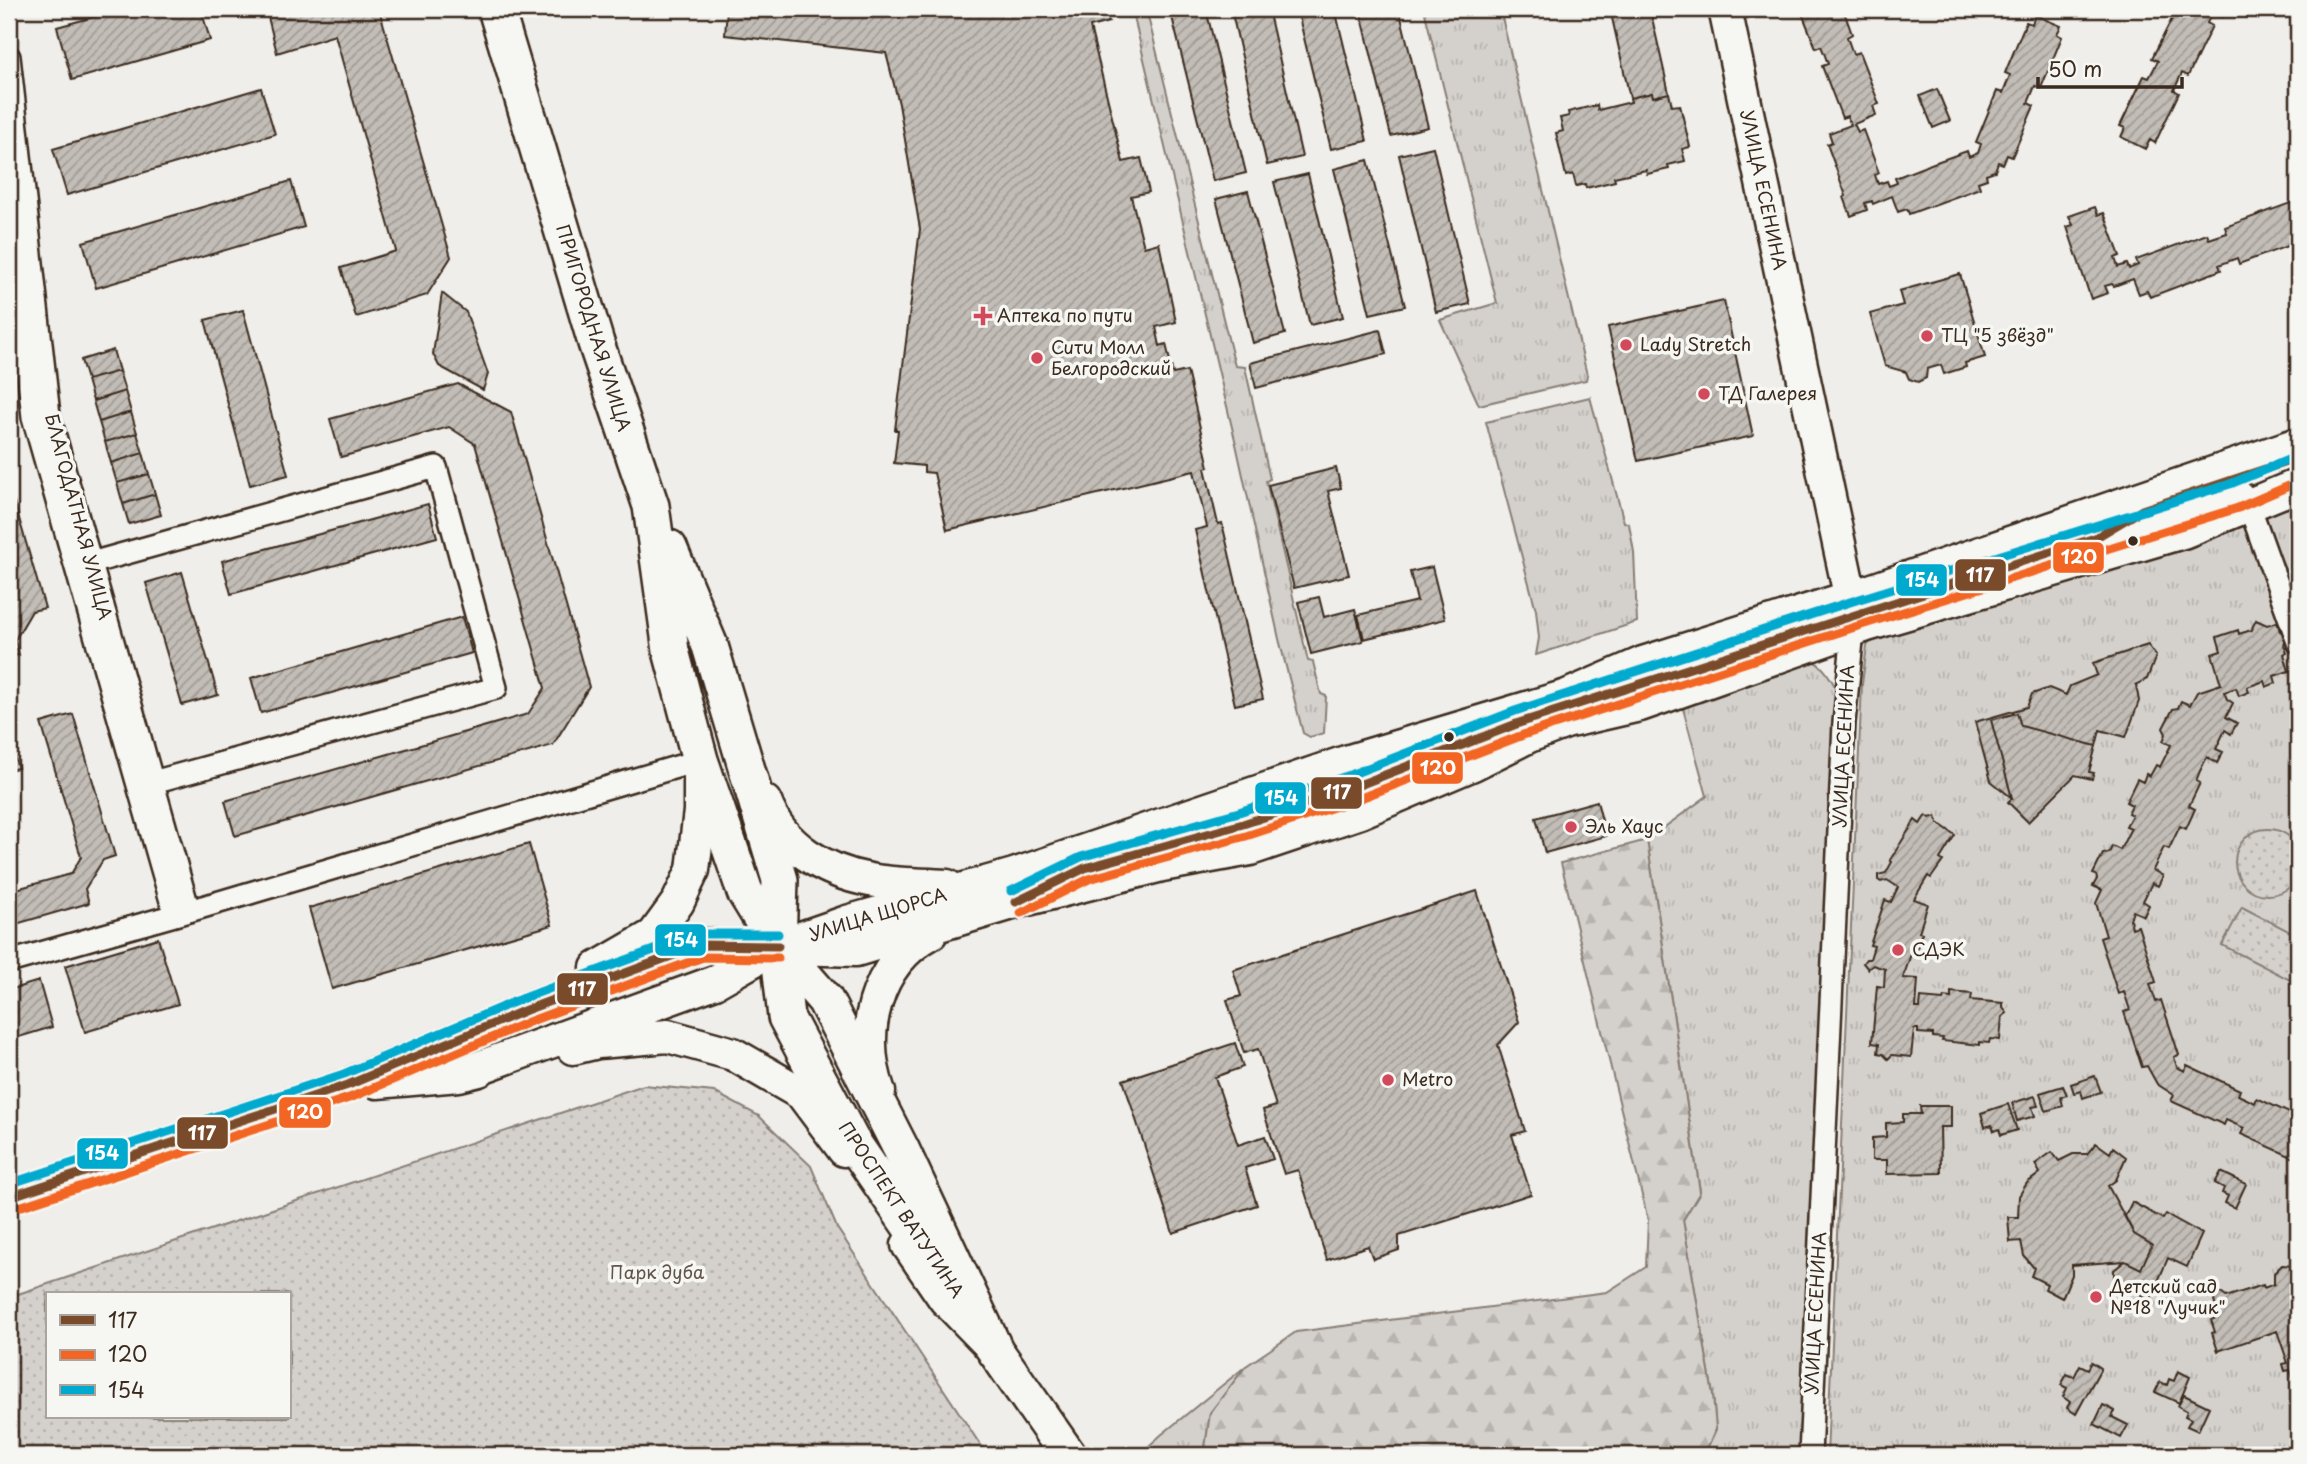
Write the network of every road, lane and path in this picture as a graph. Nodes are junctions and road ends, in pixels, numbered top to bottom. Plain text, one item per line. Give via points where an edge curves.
1 (496, 9) edge
2 (1726, 9) edge
3 (9, 57) edge
4 (9, 195) edge
5 (2298, 444) edge
6 (2298, 458) edge
7 (2298, 469) edge
8 (2298, 485) edge
9 (2249, 505) junction
10 (651, 506) junction
11 (2095, 538) junction
12 (91, 564) junction
13 (1852, 613) junction
14 (2298, 642) edge
15 (710, 646) junction
16 (671, 651) joint
17 (700, 760) junction
18 (153, 782) junction
19 (1015, 888) junction
20 (970, 901) junction
21 (182, 913) junction
22 (778, 946) junction
23 (9, 962) edge
24 (526, 1010) junction
25 (459, 1074) junction
26 (348, 1084) junction
27 (901, 1149) junction
28 (9, 1197) edge
29 (996, 1352) junction
30 (1068, 1455) edge
31 (1810, 1455) edge

1 - 10 main road, ПРИГОРОДНАЯ УЛИЦА via 596,343
2 - 13 main road, УЛИЦА ЕСЕНИНА
3 - 12 street, БЛАГОДАТНАЯ УЛИЦА via 49,415
4 - 21 street, БЛАГОДАТНАЯ УЛИЦА via 33,417
5 - 13 main road, УЛИЦА ЩОРСА
6 - 11 street, УЛИЦА ЩОРСА via 2142,510
7 - 11 street, УЛИЦА ЩОРСА via 2234,496
8 - 9 main road, УЛИЦА ЩОРСА
9 - 13 main road, УЛИЦА ЩОРСА via 2183,532
9 - 14 street
10 - 15 main road, ПРОСПЕКТ ВАТУТИНА
10 - 16 main road, ПРИГОРОДНАЯ УЛИЦА
11 - 13 street, УЛИЦА ЩОРСА
12 - 18 street, БЛАГОДАТНАЯ УЛИЦА
12 - 18 street via 436,467 496,688
13 - 19 street, УЛИЦА ЩОРСА via 1519,723 1267,816
13 - 19 main road, УЛИЦА ЩОРСА via 1643,663 1567,696 1346,762
13 - 19 main road, УЛИЦА ЩОРСА via 1640,705 1566,722 1360,812 1250,849
13 - 31 street, УЛИЦА ЕСЕНИНА
15 - 20 main road via 772,819 785,837 802,852 836,869
15 - 22 main road, ПРОСПЕКТ ВАТУТИНА via 780,880
16 - 17 main road, ПРОСПЕКТ ВАТУТИНА
17 - 21 street
17 - 22 main road, ПРОСПЕКТ ВАТУТИНА via 745,892
17 - 24 main road via 700,811 692,870 678,902 654,935
18 - 21 street, БЛАГОДАТНАЯ УЛИЦА
19 - 20 main road, УЛИЦА ЩОРСА
20 - 22 main road, УЛИЦА ЩОРСА via 847,922
20 - 27 main road via 898,958 878,992 871,1018 871,1069
21 - 23 street
22 - 24 main road via 701,945
22 - 25 main road via 715,982
22 - 27 main road, ПРОСПЕКТ ВАТУТИНА via 825,1000
22 - 29 main road, ПРОСПЕКТ ВАТУТИНА via 786,1017 850,1140
24 - 26 main road
25 - 26 main road
25 - 29 main road via 598,1042 668,1037 733,1054 802,1094 945,1299
26 - 28 main road
27 - 29 main road, ПРОСПЕКТ ВАТУТИНА
29 - 30 main road, ПРОСПЕКТ ВАТУТИНА

